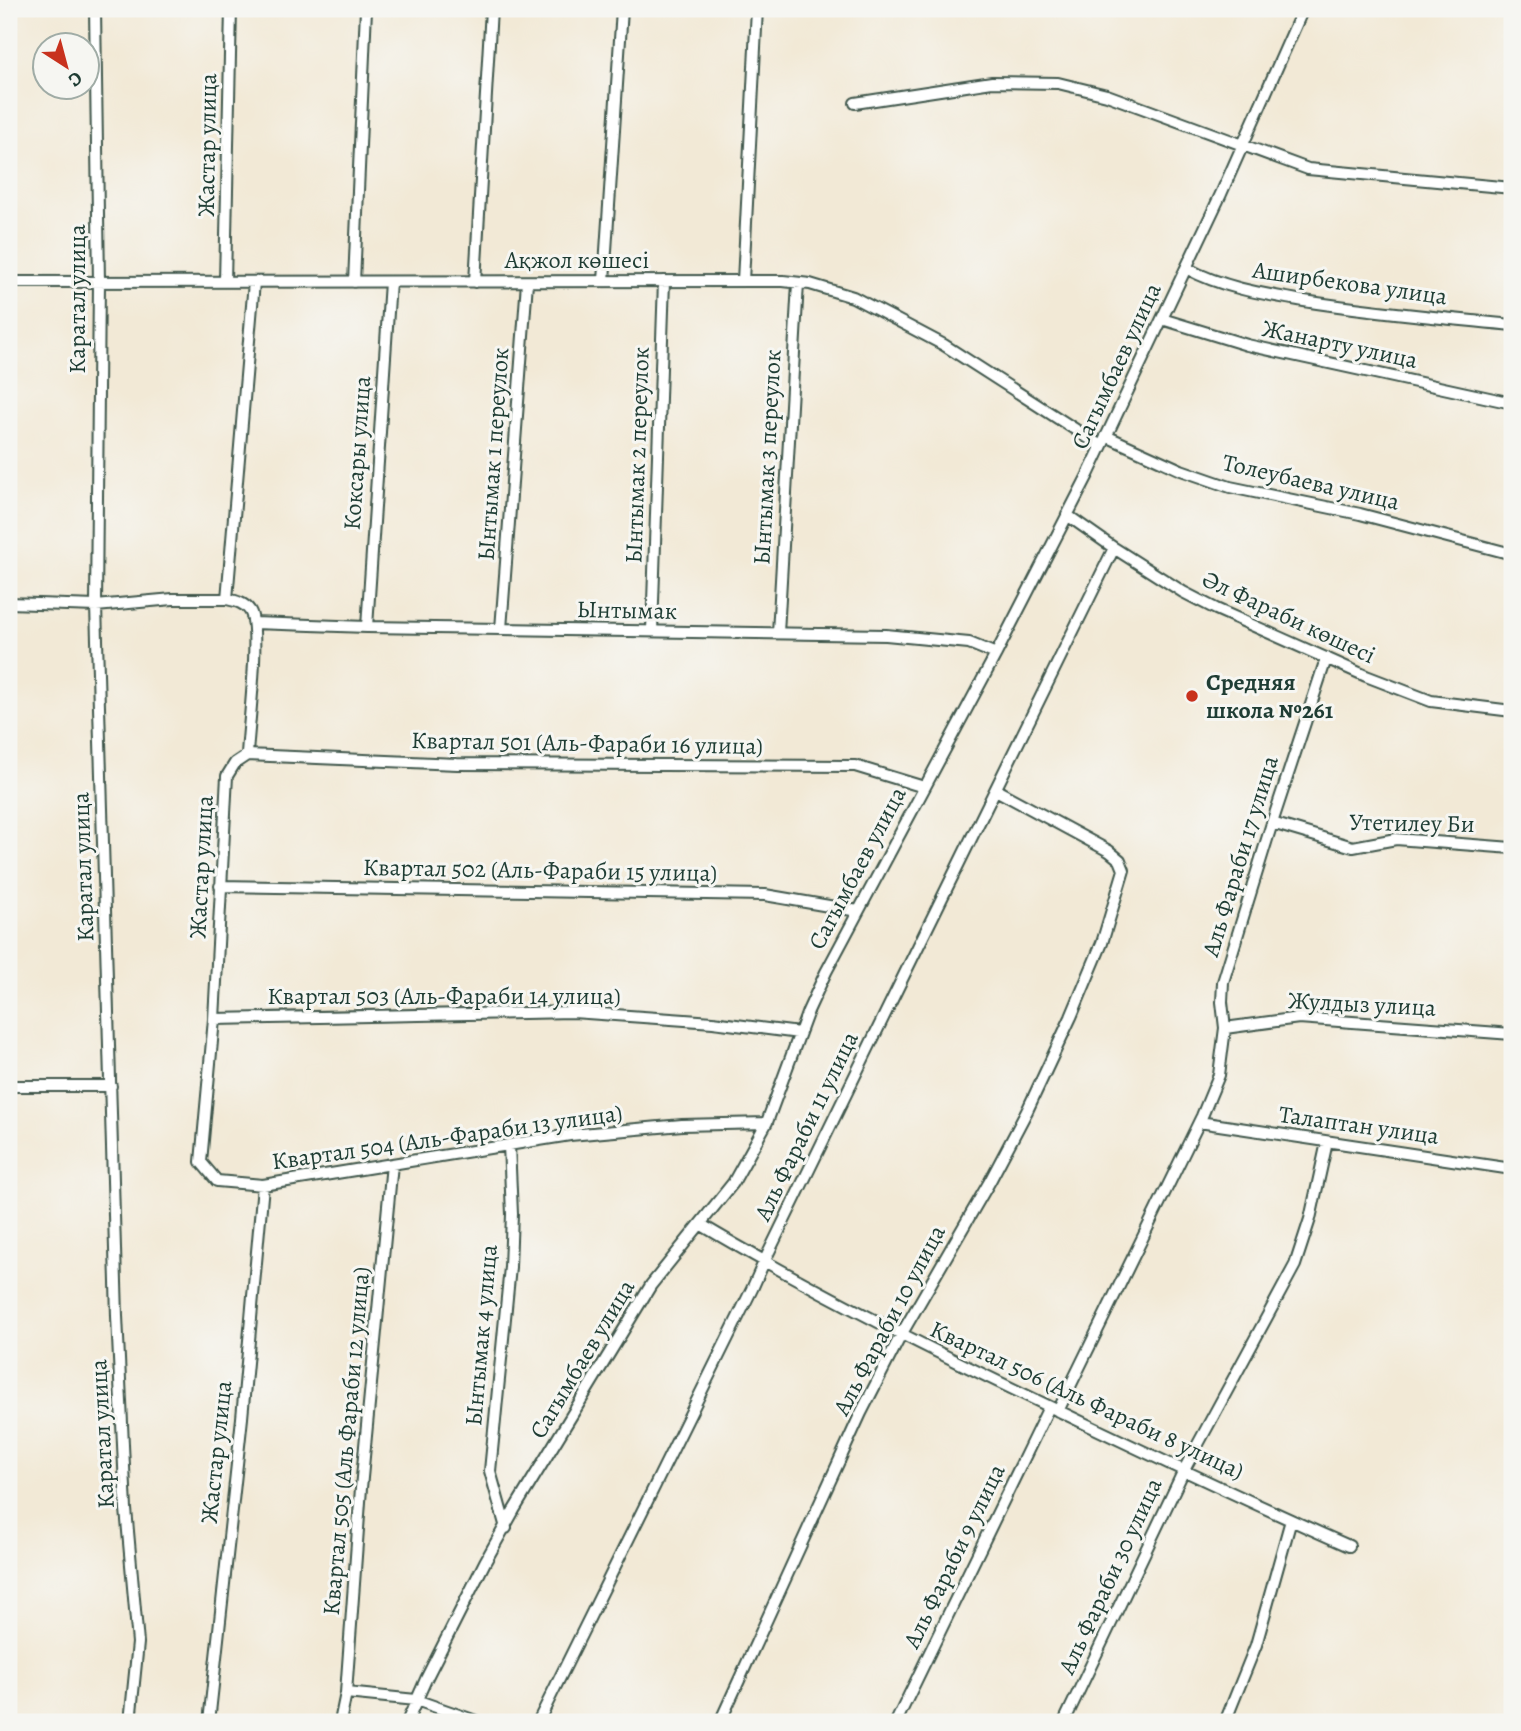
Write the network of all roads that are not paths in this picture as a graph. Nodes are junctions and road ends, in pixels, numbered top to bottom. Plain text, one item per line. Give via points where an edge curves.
1 (95, 9) edge
2 (231, 9) edge
3 (366, 9) edge
4 (491, 9) edge
5 (622, 9) edge
6 (757, 9) edge
7 (1303, 9) edge
8 (855, 103) dead end
9 (1243, 145) junction
10 (1512, 188) edge
11 (1186, 268) junction
12 (664, 281) junction
13 (743, 281) junction
14 (9, 282) edge
15 (99, 282) junction
16 (225, 282) junction
17 (254, 282) junction
18 (354, 282) junction
19 (390, 282) junction
20 (475, 282) junction
21 (527, 282) junction
22 (604, 282) junction
23 (797, 283) junction
24 (1162, 319) junction
25 (1512, 325) edge
26 (1512, 403) edge
27 (1104, 441) junction
28 (1067, 515) junction
29 (1114, 548) junction
30 (1512, 555) edge
31 (227, 599) junction
32 (9, 603) edge
33 (96, 606) junction
34 (254, 623) junction
35 (367, 627) junction
36 (501, 629) junction
37 (652, 631) junction
38 (778, 633) junction
39 (996, 654) junction
40 (1326, 659) junction
41 (1512, 711) edge
42 (247, 755) junction
43 (924, 786) junction
44 (996, 790) junction
45 (1272, 823) junction
46 (1512, 848) edge
47 (220, 886) junction
48 (858, 911) junction
49 (214, 1019) junction
50 (1225, 1028) junction
51 (799, 1033) junction
52 (1512, 1034) edge
53 (9, 1086) edge
54 (111, 1086) junction
55 (1199, 1122) junction
56 (766, 1123) junction
57 (1327, 1142) junction
58 (509, 1144) junction
59 (392, 1164) junction
60 (1512, 1169) edge
61 (217, 1181) joint
62 (263, 1185) junction
63 (701, 1224) junction
64 (764, 1262) junction
65 (901, 1335) junction
66 (1054, 1409) junction
67 (1184, 1470) junction
68 (1291, 1520) junction
69 (506, 1528) junction
70 (1349, 1546) dead end
71 (346, 1693) junction
72 (416, 1700) junction
73 (130, 1722) edge
74 (209, 1722) edge
75 (340, 1722) edge
76 (407, 1722) edge
77 (479, 1722) edge
78 (538, 1722) edge
79 (720, 1722) edge
80 (896, 1722) edge
81 (1064, 1722) edge
82 (1225, 1722) edge

1 - 15 street, Каратал улица
2 - 16 street, Жастар улица
3 - 18 street
4 - 20 street
5 - 22 street
6 - 13 street
7 - 9 street, Сагымбаев улица
8 - 9 street via 992,82 1058,83 1107,95
9 - 10 street via 1308,169
9 - 11 street, Сагымбаев улица
11 - 24 street, Сагымбаев улица
11 - 25 street, Аширбекова улица via 1208,280 1259,293 1356,309
12 - 13 street, Ақжол көшесі
12 - 22 street, Ақжол көшесі
12 - 37 street, Ынтымак 2 переулок
13 - 23 street, Ақжол көшесі
14 - 15 street, Ақжол көшесі
15 - 16 street, Ақжол көшесі
15 - 33 street, Каратал улица
16 - 17 street, Ақжол көшесі
17 - 18 street, Ақжол көшесі
17 - 31 street
18 - 19 street, Ақжол көшесі
19 - 20 street, Ақжол көшесі
19 - 35 street, Коксары улица
20 - 21 street, Ақжол көшесі
21 - 22 street, Ақжол көшесі
21 - 36 street, Ынтымак 1 переулок
23 - 27 street, Ақжол көшесі via 865,303
23 - 38 street, Ынтымак 3 переулок
24 - 26 street, Жанарту улица via 1247,345
24 - 27 street, Сагымбаев улица
27 - 28 street, Сагымбаев улица
27 - 30 street, Толеубаева улица via 1230,487 1360,514
28 - 29 street, Әл Фараби көшесі
28 - 39 street, Сагымбаев улица
29 - 40 street, Әл Фараби көшесі via 1183,592
29 - 44 street, Аль Фараби 11 улица
31 - 33 street
31 - 34 street via 247,606
32 - 33 street
33 - 54 street, Каратал улица
34 - 35 street, Ынтымак
34 - 42 street
35 - 36 street, Ынтымак
36 - 37 street, Ынтымак
37 - 38 street, Ынтымак
38 - 39 street, Ынтымак via 943,639
39 - 43 street, Сагымбаев улица
40 - 41 street, Әл Фараби көшесі via 1431,701
40 - 45 street, Аль Фараби 17 улица
42 - 43 street, Квартал 501 (Аль-Фараби 16 улица) via 457,764 855,766
42 - 47 street, Жастар улица via 226,776
43 - 48 street, Сагымбаев улица
44 - 64 street, Аль Фараби 11 улица
44 - 65 street, Аль Фараби 10 улица via 1109,851 1124,870 1102,943 1027,1111
45 - 46 street, Утетилеу Би via 1353,847 1396,838
45 - 50 street, Аль Фараби 17 улица via 1223,982
47 - 48 street, Квартал 502 (Аль-Фараби 15 улица) via 765,895
47 - 49 street, Жастар улица
48 - 51 street, Сагымбаев улица
49 - 51 street, Квартал 503 (Аль-Фараби 14 улица) via 573,1012
49 - 61 street, Жастар улица via 201,1162
50 - 52 street, Жулдыз улица via 1299,1018
50 - 55 street via 1219,1075
51 - 56 street, Сагымбаев улица
53 - 54 street
54 - 73 street, Каратал улица via 126,1509 138,1643
55 - 57 street, Талаптан улица
55 - 66 street, Аль Фараби 9 улица
56 - 58 street, Квартал 504 (Аль-Фараби 13 улица) via 682,1125
56 - 63 street, Сагымбаев улица via 733,1183
57 - 60 street, Талаптан улица
57 - 67 street, Аль Фараби 30 улица via 1295,1265
58 - 59 street, Квартал 504 (Аль-Фараби 13 улица)
58 - 69 street, Ынтымак 4 улица via 510,1267 490,1471
59 - 62 street, Квартал 504 (Аль-Фараби 13 улица)
59 - 71 street, Квартал 505 (Аль Фараби 12 улица)
61 - 62 street, Квартал 504 (Аль-Фараби 13 улица)
62 - 74 street, Жастар улица
63 - 64 street, Квартал 506 (Аль Фараби 8 улица)
63 - 69 street, Сагымбаев улица via 651,1285
64 - 65 street, Квартал 506 (Аль Фараби 8 улица)
64 - 78 street, Аль Фараби 11 улица
65 - 66 street, Квартал 506 (Аль Фараби 8 улица)
65 - 79 street, Аль Фараби 10 улица
66 - 67 street, Квартал 506 (Аль Фараби 8 улица)
66 - 80 street, Аль Фараби 9 улица
67 - 68 street, Квартал 506 (Аль Фараби 8 улица)
67 - 81 street, Аль Фараби 30 улица
68 - 70 street, Квартал 506 (Аль Фараби 8 улица)
68 - 82 street via 1256,1645
69 - 72 street, Сагымбаев улица
71 - 72 street
71 - 75 street, Квартал 505 (Аль Фараби 12 улица)
72 - 76 street, Сагымбаев улица
72 - 77 street

